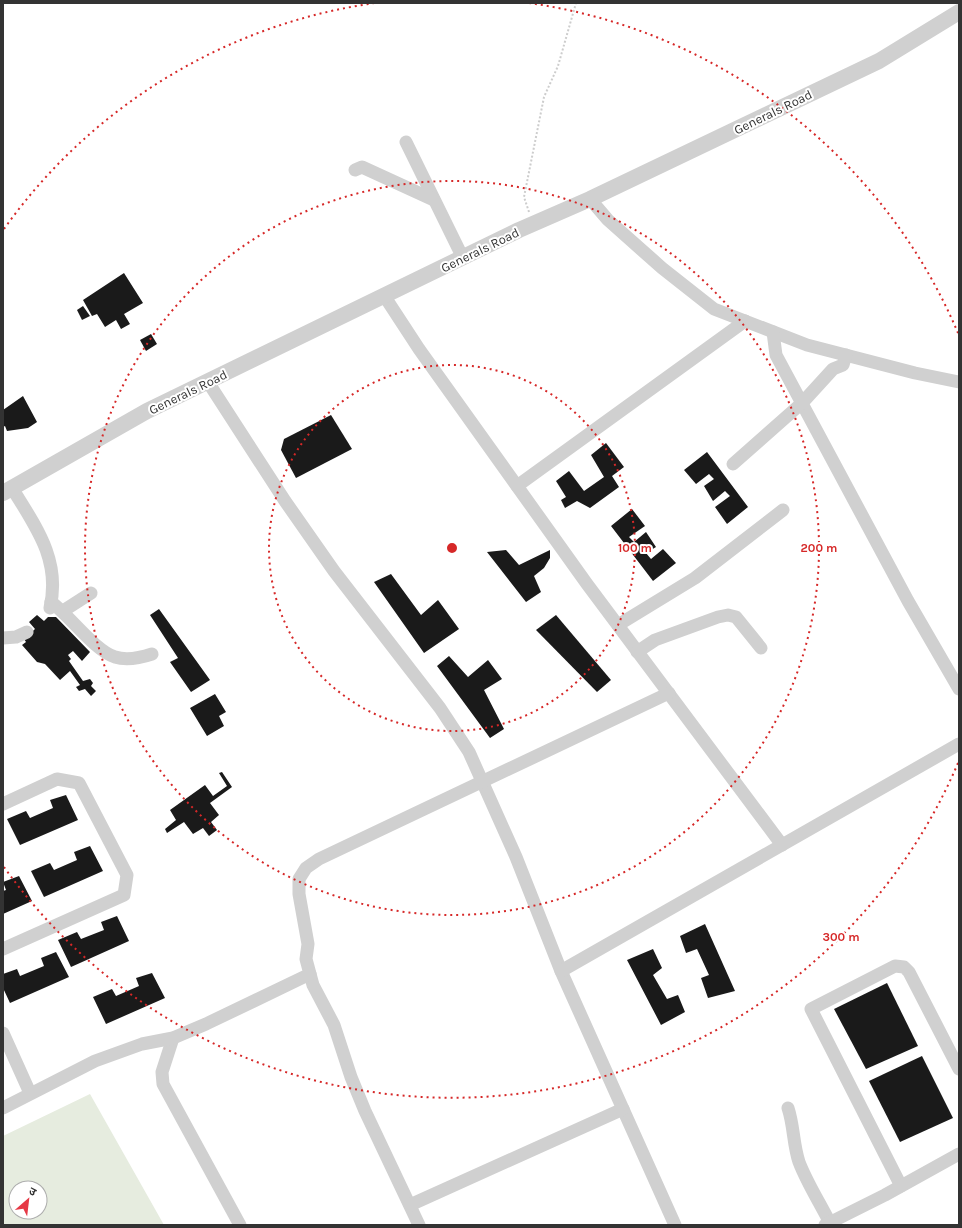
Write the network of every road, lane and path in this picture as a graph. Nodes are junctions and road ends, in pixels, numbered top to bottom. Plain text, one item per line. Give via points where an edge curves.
1 (576, 3) edge
2 (959, 12) edge
3 (406, 142) dead end
4 (355, 170) dead end
5 (590, 199) junction
6 (434, 200) junction
7 (534, 224) junction
8 (463, 258) junction
9 (385, 297) junction
10 (745, 321) junction
11 (773, 332) junction
12 (846, 355) junction
13 (208, 382) junction
14 (959, 382) edge
15 (802, 403) junction
16 (733, 464) dead end
17 (517, 486) junction
18 (7, 491) edge
19 (782, 510) dead end
20 (91, 593) dead end
21 (63, 611) junction
22 (618, 625) junction
23 (27, 632) dead end
24 (3, 638) edge
25 (761, 648) dead end
26 (637, 652) junction
27 (152, 654) dead end
28 (959, 689) edge
29 (669, 693) junction
30 (959, 744) edge
31 (482, 782) junction
32 (3, 804) edge
33 (782, 845) junction
34 (3, 949) edge
35 (561, 971) junction
36 (310, 974) junction
37 (3, 1033) edge
38 (173, 1038) junction
39 (959, 1069) edge
40 (30, 1093) junction
41 (3, 1108) edge
42 (788, 1108) dead end
43 (623, 1109) junction
44 (959, 1154) edge
45 (901, 1186) junction
46 (410, 1205) junction
47 (828, 1224) edge
48 (240, 1225) edge
49 (419, 1225) edge
50 (675, 1225) edge

1 - 7 path via 558,66 544,97 524,197
2 - 5 street, Generals Road via 879,61
3 - 6 street
4 - 6 street via 362,167
5 - 7 street, Generals Road
5 - 10 street via 608,220 662,268 714,309
6 - 8 street
7 - 8 street, Generals Road
8 - 9 street, Generals Road
9 - 13 street, Generals Road
9 - 17 street
10 - 11 street
10 - 17 street
11 - 12 street via 806,345
11 - 15 street via 776,355
12 - 14 street via 915,374
12 - 15 street via 843,365 833,369
13 - 18 street, Generals Road via 147,411
13 - 31 street via 334,570 440,708 469,752
15 - 16 street
15 - 28 street via 908,601
17 - 22 street
18 - 21 street via 39,531 54,573 51,605
19 - 22 street via 695,578
20 - 21 street
21 - 27 street via 102,650 114,657 126,659
22 - 26 street
23 - 24 street
25 - 26 street via 736,617 728,616 718,617 655,640
26 - 29 street
29 - 31 street
29 - 33 street
30 - 33 street
31 - 35 street via 516,857
31 - 36 street via 319,859 306,868 299,879 299,894 308,944 306,959
32 - 34 street via 57,779 80,782 127,875 124,895
33 - 35 street
35 - 43 street
36 - 38 street
36 - 46 street via 334,1025 365,1111
37 - 40 street
38 - 40 street via 142,1044 95,1061
38 - 48 street via 162,1072 163,1084
39 - 45 street via 909,972 904,967 895,966 811,1009
40 - 41 street
42 - 47 street via 800,1163
43 - 46 street
43 - 50 street
44 - 45 street
45 - 47 street
46 - 49 street

